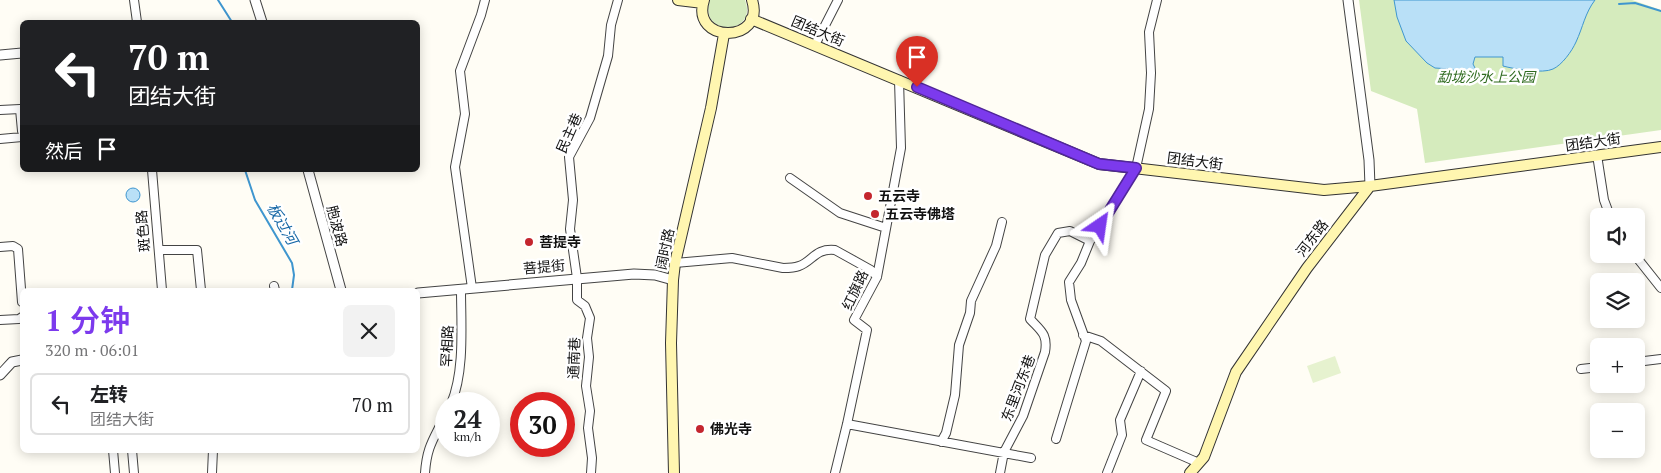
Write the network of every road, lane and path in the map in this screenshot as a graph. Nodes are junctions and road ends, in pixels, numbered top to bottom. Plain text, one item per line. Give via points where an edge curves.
1 (134, 0) edge
2 (255, 0) edge
3 (485, 0) edge
4 (618, 0) edge
5 (678, 0) edge
6 (752, 0) edge
7 (838, 0) edge
8 (1156, 0) edge
9 (1348, 0) edge
10 (704, 1) edge
11 (752, 18) junction
12 (137, 20) edge
13 (261, 20) edge
14 (724, 34) junction
15 (816, 45) junction
16 (20, 53) edge
17 (0, 55) edge
18 (899, 80) junction
19 (20, 109) edge
20 (0, 110) edge
21 (20, 137) edge
22 (0, 139) edge
23 (1661, 147) edge
24 (1597, 155) junction
25 (1136, 168) junction
26 (152, 172) edge
27 (309, 172) edge
28 (790, 178) dead end
29 (1370, 186) junction
30 (1607, 208) edge
31 (1002, 222) dead end
32 (886, 228) junction
33 (1090, 241) junction
34 (0, 247) edge
35 (159, 250) junction
36 (675, 263) junction
37 (1641, 263) edge
38 (877, 277) junction
39 (577, 278) junction
40 (673, 280) junction
41 (21, 288) edge
42 (162, 288) edge
43 (201, 288) edge
44 (340, 288) edge
45 (472, 288) junction
46 (1661, 288) edge
47 (461, 289) junction
48 (420, 292) edge
49 (20, 318) edge
50 (0, 320) edge
51 (1083, 335) junction
52 (1661, 359) edge
53 (20, 360) edge
54 (1645, 361) edge
55 (1590, 368) edge
56 (1581, 370) dead end
57 (1141, 371) junction
58 (0, 374) edge
59 (454, 392) edge
60 (847, 424) junction
61 (435, 435) edge
62 (1056, 440) dead end
63 (941, 442) junction
64 (1004, 452) junction
65 (113, 453) edge
66 (132, 453) edge
67 (213, 453) edge
68 (1031, 458) dead end
69 (1199, 464) junction
70 (115, 473) edge
71 (134, 473) edge
72 (212, 473) edge
73 (425, 473) edge
74 (591, 473) edge
75 (674, 473) edge
76 (835, 473) edge
77 (1000, 473) edge
78 (1106, 473) edge
79 (1190, 473) edge

1 - 12 street
2 - 13 street
3 - 45 street via 460,71 465,114 455,167
4 - 39 street, 民主巷 via 608,56 590,118 569,157 570,229
5 - 10 main road
6 - 11 main road
7 - 15 street
8 - 25 street via 1149,32 1149,109
9 - 29 street
10 - 14 main road via 702,11 709,26
11 - 14 main road via 740,31
11 - 15 main road, 团结大街
14 - 36 main road, 阔时路 via 711,108
15 - 18 main road, 团结大街
16 - 17 street
18 - 25 main road, 团结大街 via 1099,164
18 - 32 street, 红旗路 via 901,148
19 - 20 street
21 - 22 street
23 - 24 main road, 团结大街
24 - 29 main road, 团结大街
24 - 30 street
25 - 29 main road, 团结大街 via 1324,190
25 - 33 street
26 - 35 street, 斑色路
27 - 44 street, 胞波路
28 - 32 street via 840,213
29 - 69 main road, 河东路 via 1307,268 1236,372
31 - 63 street via 996,246 971,301 959,345 955,395
32 - 38 street, 红旗路
33 - 51 street via 1069,282 1071,300
33 - 64 street, 东里河东巷 via 1070,230 1058,233 1045,255 1030,319 1045,335 1047,344 1023,416
34 - 41 street via 18,249
35 - 42 street, 斑色路
35 - 43 street via 197,250
36 - 38 street via 732,258 791,268 800,266 824,250 835,250 871,270
36 - 40 main road, 阔时路
37 - 46 street
38 - 60 street, 红旗路 via 854,320 866,330
39 - 40 street, 菩提街 via 634,274
39 - 45 street, 菩提街
39 - 74 street, 通南巷 via 577,300 585,306 590,318 586,338 586,386 590,411
40 - 75 main road, 阔时路
45 - 47 street, 菩提街
47 - 48 street, 菩提街
47 - 59 street, 罕相路 via 461,335
49 - 50 street
51 - 57 street via 1101,341
51 - 62 street via 1086,342
52 - 54 street
53 - 58 street via 12,362
55 - 56 street
57 - 69 street via 1166,392 1146,440
57 - 78 street via 1120,420 1122,435
60 - 63 street
60 - 76 street, 红旗路
61 - 73 street via 426,455
63 - 64 street
64 - 68 street
64 - 77 street, 东里河东巷
65 - 70 street
66 - 71 street
67 - 72 street
69 - 79 main road, 河东路

